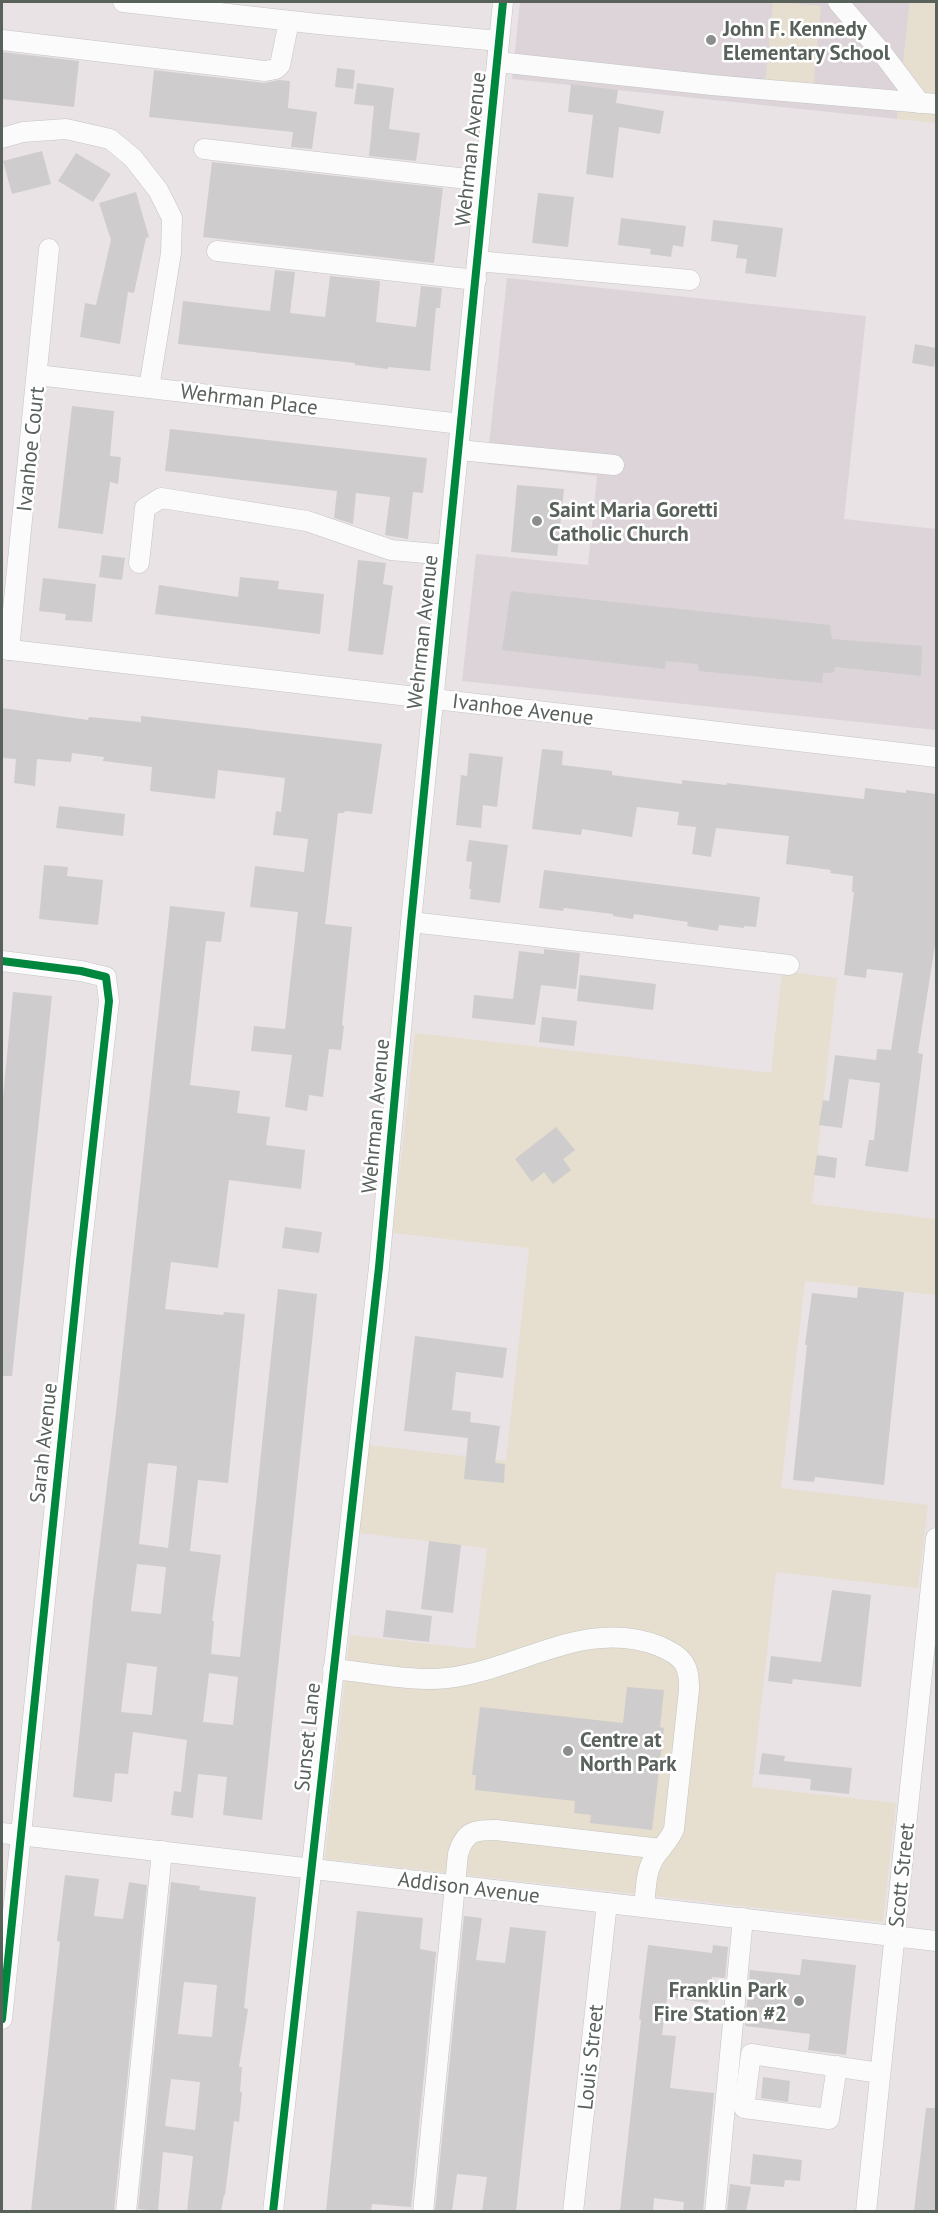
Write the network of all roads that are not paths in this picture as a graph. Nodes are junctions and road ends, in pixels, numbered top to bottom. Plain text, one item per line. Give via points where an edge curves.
1 (123, 2) edge
2 (503, 2) edge
3 (838, 2) edge
4 (289, 21) junction
5 (2, 40) edge
6 (499, 41) junction
7 (497, 62) junction
8 (928, 103) edge
9 (2, 138) edge
10 (204, 149) dead end
11 (485, 181) junction
12 (49, 249) dead end
13 (218, 251) dead end
14 (476, 271) junction
15 (690, 280) dead end
16 (37, 375) junction
17 (149, 388) junction
18 (461, 424) junction
19 (459, 450) junction
20 (614, 465) dead end
21 (448, 555) junction
22 (139, 563) dead end
23 (5, 649) edge
24 (433, 699) junction
25 (936, 757) edge
26 (411, 922) junction
27 (2, 961) edge
28 (789, 965) dead end
29 (379, 1267) joint
30 (936, 1538) edge
31 (333, 1668) junction
32 (11, 1834) edge
33 (661, 1849) junction
34 (162, 1851) junction
35 (310, 1868) junction
36 (456, 1885) junction
37 (607, 1903) junction
38 (644, 1907) junction
39 (744, 1918) junction
40 (895, 1936) junction
41 (936, 1941) edge
42 (2, 2019) edge
43 (837, 2066) junction
44 (880, 2073) junction
45 (126, 2211) edge
46 (273, 2211) edge
47 (423, 2211) edge
48 (573, 2211) edge
49 (715, 2211) edge
50 (866, 2211) edge

1 - 4 street
2 - 6 street, Wehrman Avenue
3 - 8 street
4 - 5 street via 280,65 266,71
4 - 6 street
6 - 7 street, Wehrman Avenue
7 - 8 street
7 - 11 street, Wehrman Avenue
9 - 17 street via 22,132 66,129 110,139 133,158 158,190 172,218 171,253
10 - 11 street
11 - 14 street, Wehrman Avenue
12 - 16 street, Ivanhoe Court
13 - 14 street
14 - 15 street
14 - 18 street, Wehrman Avenue
16 - 17 street, Wehrman Place
16 - 23 street, Ivanhoe Court
17 - 18 street, Wehrman Place
18 - 19 street, Wehrman Avenue
19 - 20 street
19 - 21 street, Wehrman Avenue
21 - 22 street via 391,550 307,521 161,498 145,508
21 - 24 street, Wehrman Avenue
23 - 24 street, Ivanhoe Avenue
24 - 25 street, Ivanhoe Avenue
24 - 26 street, Wehrman Avenue
26 - 28 street
26 - 29 street, Wehrman Avenue
27 - 32 street, Sarah Avenue via 106,977 109,1001
29 - 31 street, Sunset Lane
30 - 40 street, Scott Street
31 - 33 street via 444,1678 467,1675 579,1640 629,1639 668,1649 687,1666 690,1690 674,1829
31 - 35 street, Sunset Lane
32 - 34 street, Addison Avenue
32 - 42 street, Sarah Avenue
33 - 36 street via 481,1830 462,1843
33 - 38 street via 649,1869
34 - 35 street, Addison Avenue
34 - 45 street
35 - 36 street, Addison Avenue
35 - 46 street, Sunset Lane
36 - 37 street, Addison Avenue
36 - 47 street
37 - 38 street, Addison Avenue
37 - 48 street, Louis Street
38 - 39 street, Addison Avenue
39 - 40 street, Addison Avenue
39 - 49 street
40 - 41 street, Addison Avenue
40 - 44 street, Scott Street
43 - 43 street via 751,2054 744,2108 829,2119
43 - 44 street
44 - 50 street, Scott Street

